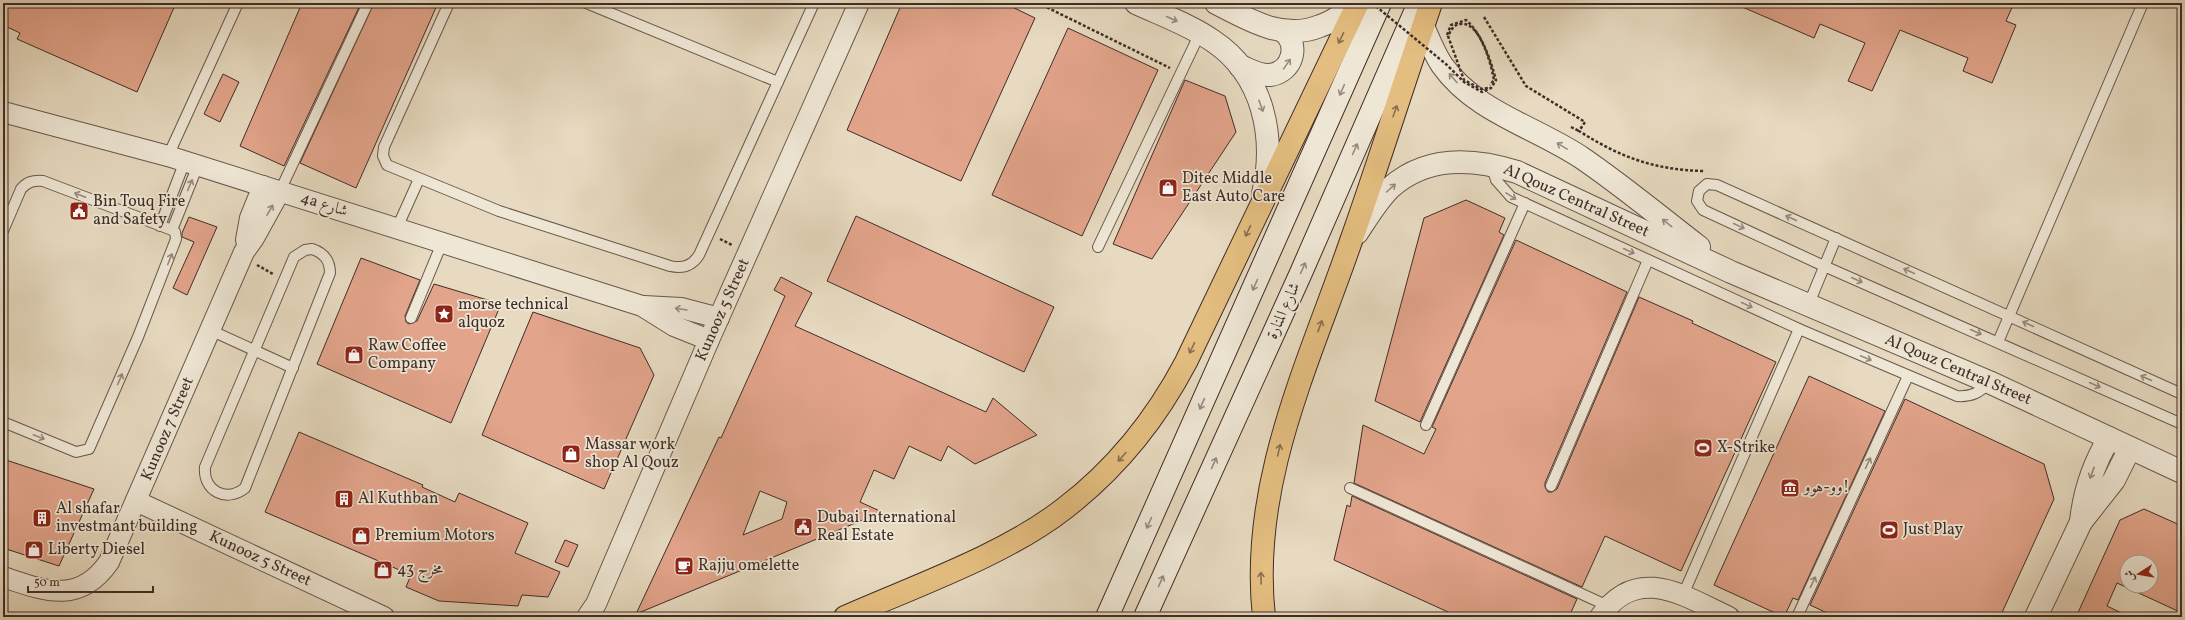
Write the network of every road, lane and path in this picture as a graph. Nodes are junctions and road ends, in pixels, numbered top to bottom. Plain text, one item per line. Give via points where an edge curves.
1 (238, 3) edge
2 (368, 3) edge
3 (449, 3) edge
4 (586, 3) edge
5 (814, 3) edge
6 (859, 3) edge
7 (1038, 3) edge
8 (1136, 3) edge
9 (1216, 3) edge
10 (1352, 3) edge
11 (1358, 3) edge
12 (1372, 3) edge
13 (1380, 3) edge
14 (1419, 3) edge
15 (1431, 3) edge
16 (2143, 3) edge
17 (1423, 26) junction
18 (1283, 31) junction
19 (1200, 33) junction
20 (1240, 66) junction
21 (1181, 73) junction
22 (778, 82) junction
23 (1482, 95) dead end
24 (3, 112) edge
25 (1566, 125) dead end
26 (1579, 131) dead end
27 (184, 161) junction
28 (1491, 164) junction
29 (418, 179) junction
30 (272, 188) junction
31 (1262, 201) junction
32 (1525, 203) junction
33 (160, 226) junction
34 (397, 228) junction
35 (172, 230) junction
36 (3, 231) edge
37 (709, 234) junction
38 (1836, 238) junction
39 (442, 242) junction
40 (1351, 242) junction
41 (1098, 247) dead end
42 (748, 252) junction
43 (243, 255) junction
44 (1648, 260) junction
45 (1824, 266) junction
46 (1731, 272) junction
47 (284, 280) junction
48 (642, 306) junction
49 (1808, 306) junction
50 (2008, 315) junction
51 (411, 318) dead end
52 (719, 318) junction
53 (1799, 329) junction
54 (210, 330) junction
55 (709, 340) junction
56 (1998, 342) junction
57 (254, 350) junction
58 (293, 368) junction
59 (1908, 376) junction
60 (1989, 382) junction
61 (2182, 394) edge
62 (3, 422) edge
63 (1426, 424) dead end
64 (2182, 424) edge
65 (2109, 438) junction
66 (2130, 448) junction
67 (2182, 472) edge
68 (1551, 486) dead end
69 (1350, 488) dead end
70 (136, 501) junction
71 (2081, 522) junction
72 (3, 577) edge
73 (1683, 595) junction
74 (1604, 612) edge
75 (2038, 615) edge
76 (384, 617) edge
77 (587, 617) edge
78 (845, 617) edge
79 (1106, 617) edge
80 (1144, 617) edge
81 (1264, 617) edge
82 (1729, 617) edge
83 (1797, 617) edge

1 - 27 lane
2 - 30 lane
3 - 29 lane via 383,151 387,165
4 - 22 lane
5 - 22 lane
6 - 42 street, Kunooz 5 Street
7 - 21 path
8 -> 19 street
9 - 18 street via 1255,23
10 - 18 street via 1344,14 1325,24 1300,32
11 -> 31 highway
12 - 23 path, bridge via 1453,71 1458,77 1464,82 1482,92 1491,88 1496,80 1485,47 1482,41 1478,36 1475,30 1470,25 1463,23 1456,25 1448,36 1464,80 1481,89 1488,88 1494,80 1492,68 1489,62 1481,42 1479,36 1476,29 1466,20 1451,25 1446,38 1460,76 1463,83
13 -> 79 street
80 -> 14 street, شارع المنارة via 1300,275
15 - 17 highway
16 - 50 lane
40 -> 17 highway
46 -> 17 street, Al Qouz Central Street via 1582,158 1471,95 1442,65
20 -> 18 street via 1264,75 1271,75 1284,69 1292,57 1293,49 1292,42
19 - 20 street via 1214,41
19 - 21 lane
20 -> 31 street via 1258,97 1268,132 1268,175
21 - 41 lane
22 - 37 lane
24 - 27 street, 4a شارع
25 - 26 path
27 - 30 street, 4a شارع
27 - 33 lane
35 -> 27 lane
28 -> 32 lane via 1500,187 1511,197
40 -> 28 street, Al Qouz Central Street via 1380,199 1390,188 1413,172 1440,163 1465,161
28 - 46 street, Al Qouz Central Street via 1517,172
29 - 34 lane
29 - 37 lane via 499,211 676,268 687,266 696,260
30 - 34 street, 4a شارع
30 - 43 street, Kunooz 7 Street
31 -> 78 highway via 1171,390 1138,438 1113,467 1064,509 1026,533 981,557
32 -> 44 lane
32 - 63 lane
33 - 35 lane
33 -> 36 lane via 36,180 21,189
34 - 39 street, 4a شارع
62 -> 35 lane via 76,452 89,449 172,254 176,239
37 - 42 path
38 - 45 lane
38 -> 45 lane via 1717,185 1707,184 1699,191 1697,201 1703,210
50 -> 38 lane
39 - 48 street, 4a شارع
39 - 51 lane
81 -> 40 highway via 1261,568 1274,471 1290,407
42 - 52 street, Kunooz 5 Street
43 - 47 path
43 - 54 street, Kunooz 7 Street
44 -> 53 lane
44 - 68 lane
45 - 49 lane
45 -> 56 lane
46 - 49 street, Al Qouz Central Street
47 - 57 lane
47 - 58 lane via 294,257 305,250 318,251 328,260 330,273
52 -> 48 street, 4a شارع via 681,308
48 - 55 street, 4a شارع via 674,326
49 - 60 street, Al Qouz Central Street
50 - 56 lane
61 -> 50 lane
52 - 55 street, Kunooz 5 Street
53 -> 59 lane
53 - 73 lane
54 - 57 lane
54 - 70 street, Kunooz 7 Street
55 - 77 street, Kunooz 5 Street via 596,604
56 -> 64 lane
57 - 58 lane
57 - 58 lane via 205,467 206,480 214,491 220,494 234,495 245,488
59 - 60 lane via 1957,396 1975,394
83 -> 59 lane
60 - 65 street, Al Qouz Central Street
65 - 66 street, Al Qouz Central Street
65 -> 71 street via 2087,487
66 - 67 street, Al Qouz Central Street
66 - 71 street via 2111,485
69 - 74 lane
70 - 72 street, Kunooz 7 Street via 109,562 89,583 71,590 52,592
70 - 76 street, Kunooz 5 Street
71 - 75 street
73 - 74 street via 1661,588 1638,588 1627,591
73 - 82 street

